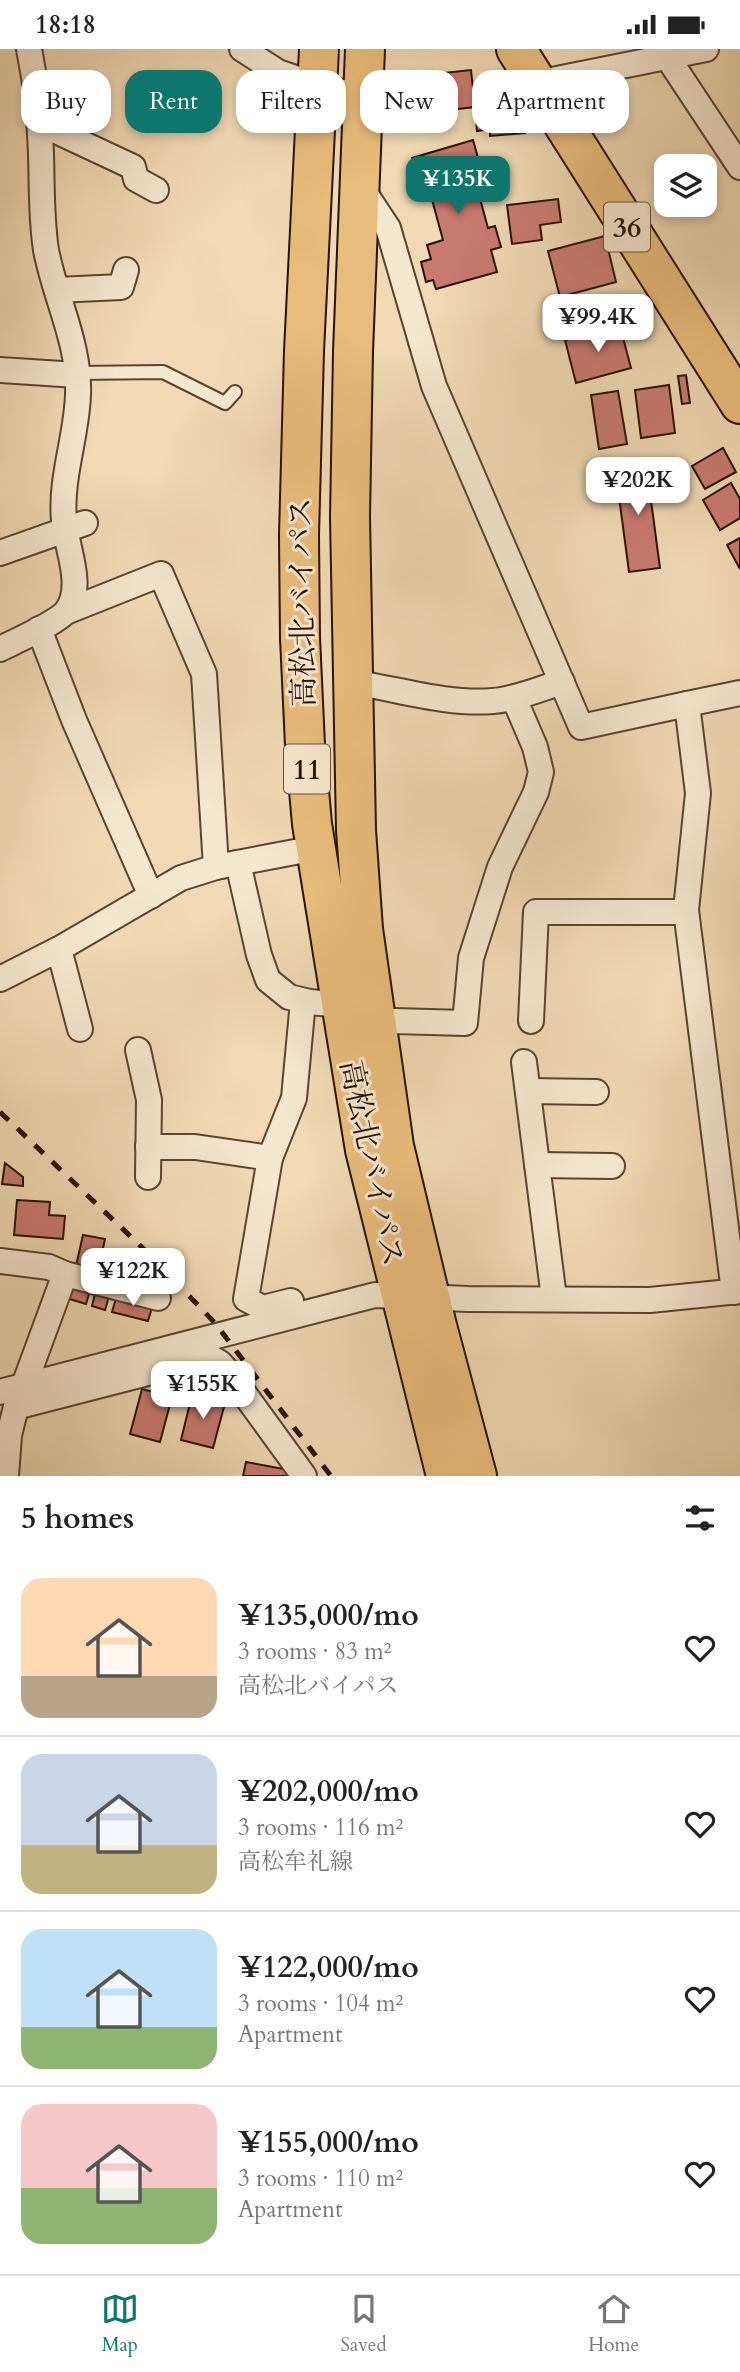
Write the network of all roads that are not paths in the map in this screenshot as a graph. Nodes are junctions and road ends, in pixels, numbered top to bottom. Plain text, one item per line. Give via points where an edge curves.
1 (29, 49) edge
2 (242, 49) edge
3 (319, 49) edge
4 (365, 49) edge
5 (516, 49) edge
6 (706, 49) edge
7 (664, 52) edge
8 (33, 70) edge
9 (275, 70) edge
10 (318, 70) edge
11 (364, 70) edge
12 (529, 70) edge
13 (590, 70) edge
14 (40, 133) edge
15 (62, 133) edge
16 (316, 133) edge
17 (361, 133) edge
18 (569, 133) edge
19 (740, 167) edge
20 (359, 183) junction
21 (156, 190) dead end
22 (126, 270) dead end
23 (57, 290) junction
24 (0, 370) edge
25 (77, 374) junction
26 (236, 392) dead end
27 (740, 404) edge
28 (76, 527) junction
29 (0, 553) edge
30 (68, 611) junction
31 (39, 629) junction
32 (0, 649) edge
33 (352, 682) junction
34 (562, 682) junction
35 (740, 694) edge
36 (514, 698) junction
37 (687, 704) junction
38 (316, 848) junction
39 (227, 865) junction
40 (151, 896) junction
41 (687, 912) junction
42 (59, 949) junction
43 (0, 979) edge
44 (303, 1001) junction
45 (341, 1005) junction
46 (531, 1021) dead end
47 (377, 1025) junction
48 (80, 1029) dead end
49 (138, 1049) dead end
50 (524, 1062) dead end
51 (528, 1091) junction
52 (596, 1092) dead end
53 (148, 1147) junction
54 (270, 1158) junction
55 (537, 1165) junction
56 (612, 1166) dead end
57 (148, 1177) dead end
58 (0, 1261) edge
59 (65, 1274) junction
60 (737, 1292) edge
61 (402, 1296) junction
62 (158, 1298) dead end
63 (554, 1298) junction
64 (13, 1395) edge
65 (6, 1476) edge
66 (304, 1476) edge
67 (446, 1476) edge
68 (477, 1476) edge

1 - 8 street
2 - 9 street
3 - 10 main road, 高松北バイパス / 11
4 - 11 main road, 高松北バイパス / 11
5 - 12 main road, 36
6 - 7 street
7 - 13 street
7 - 19 street
14 - 23 street via 45,236
15 - 21 street via 120,159 133,167 136,180
16 - 38 main road, 高松北バイパス / 11 via 299,535 305,745
17 - 20 main road, 高松北バイパス / 11
18 - 27 main road, 36
20 - 33 main road, 高松北バイパス / 11 via 350,517
20 - 34 street via 388,228 433,386
22 - 23 street via 121,287
23 - 25 street
24 - 25 street
25 - 26 lane via 163,372 225,404
25 - 28 street via 64,520
28 - 29 street
28 - 30 street
30 - 31 street
30 - 39 street via 161,574 204,674
31 - 32 street
31 - 40 street
33 - 36 street via 448,699
33 - 47 main road, 高松北バイパス / 11 via 363,929
34 - 36 street
34 - 37 street via 581,727
35 - 37 street
36 - 47 street via 541,772 500,867 471,958 465,1023 394,1021
37 - 41 street via 698,793
38 - 39 street
38 - 45 main road, 高松北バイパス / 11
39 - 40 street via 181,878
39 - 44 street via 268,980 289,997
40 - 42 street
41 - 46 street via 536,912
41 - 60 street
42 - 43 street
42 - 48 street
44 - 45 street
44 - 54 street via 294,1098
45 - 61 main road, 高松北バイパス / 11 via 365,1150
47 - 61 main road, 高松北バイパス / 11 via 394,1146
49 - 53 street via 149,1100
50 - 51 street
51 - 52 street
51 - 55 street
53 - 54 street via 195,1147
53 - 57 street
54 - 61 street via 246,1299 263,1308 338,1291 362,1289
55 - 56 street
55 - 63 street
58 - 59 street via 49,1267
59 - 62 street
59 - 64 street
60 - 63 street via 650,1300
61 - 63 street
61 - 64 street
61 - 67 main road, 高松北バイパス / 11
61 - 68 main road, 高松北バイパス / 11
64 - 65 street
64 - 66 street via 210,1357 230,1374

